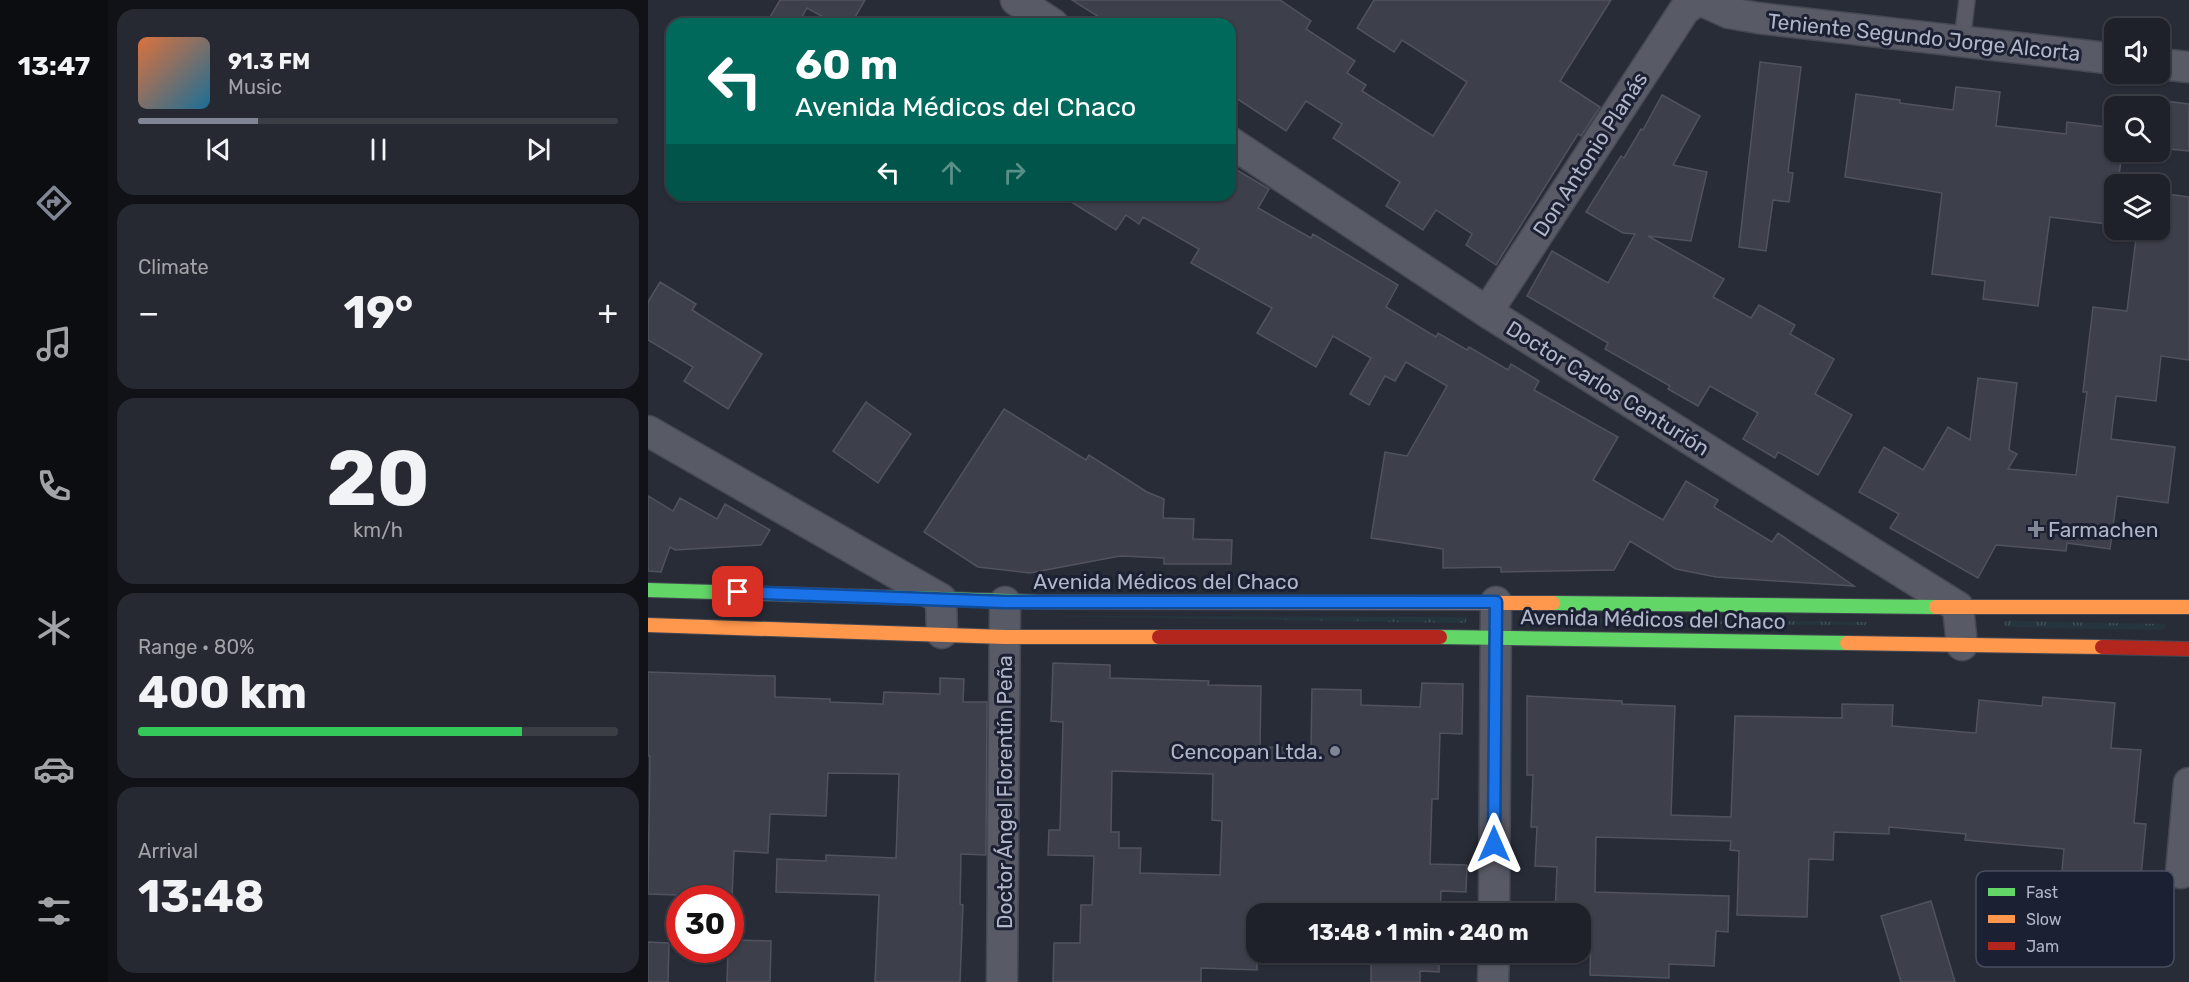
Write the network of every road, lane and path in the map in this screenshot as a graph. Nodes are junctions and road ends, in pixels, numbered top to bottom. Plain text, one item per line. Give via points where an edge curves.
1 (1699, 0) edge
2 (1967, 0) edge
3 (1026, 3) edge
4 (1045, 18) edge
5 (1962, 41) junction
6 (2104, 58) edge
7 (2170, 65) edge
8 (2189, 67) edge
9 (1236, 146) edge
10 (1487, 312) junction
11 (648, 431) edge
12 (648, 590) edge
13 (941, 599) junction
14 (1005, 602) junction
15 (1496, 602) junction
16 (1958, 607) junction
17 (2189, 607) edge
18 (648, 625) edge
19 (942, 633) junction
20 (1005, 637) junction
21 (1495, 637) junction
22 (1962, 645) junction
23 (2189, 649) edge
24 (2189, 783) edge
25 (2181, 873) dead end
26 (1494, 903) edge
27 (1494, 963) edge
28 (1002, 982) edge
29 (1493, 982) edge

1 - 5 street, Teniente Segundo Jorge Alcorta via 1729,13 1758,18
1 - 10 street, Don Antonio Planás via 1685,9
2 - 5 lane
3 - 4 street
5 - 6 street, Teniente Segundo Jorge Alcorta
7 - 8 street
9 - 10 street, Doctor Carlos Centurión
10 - 16 street, Doctor Carlos Centurión
11 - 13 street
12 - 13 main road, Avenida Médicos del Chaco
13 - 14 main road, Avenida Médicos del Chaco
13 - 19 street
14 - 15 main road, Avenida Médicos del Chaco
14 - 20 street, Doctor Ángel Florentín Peña
15 - 16 main road, Avenida Médicos del Chaco
15 - 21 street
16 - 17 main road, Avenida Médicos del Chaco
16 - 22 street
18 - 19 main road, Avenida Médicos del Chaco
19 - 20 main road, Avenida Médicos del Chaco
20 - 21 main road, Avenida Médicos del Chaco
20 - 28 street, Doctor Ángel Florentín Peña
21 - 22 main road, Avenida Médicos del Chaco
21 - 26 street
22 - 23 main road, Avenida Médicos del Chaco
24 - 25 street
27 - 29 street

